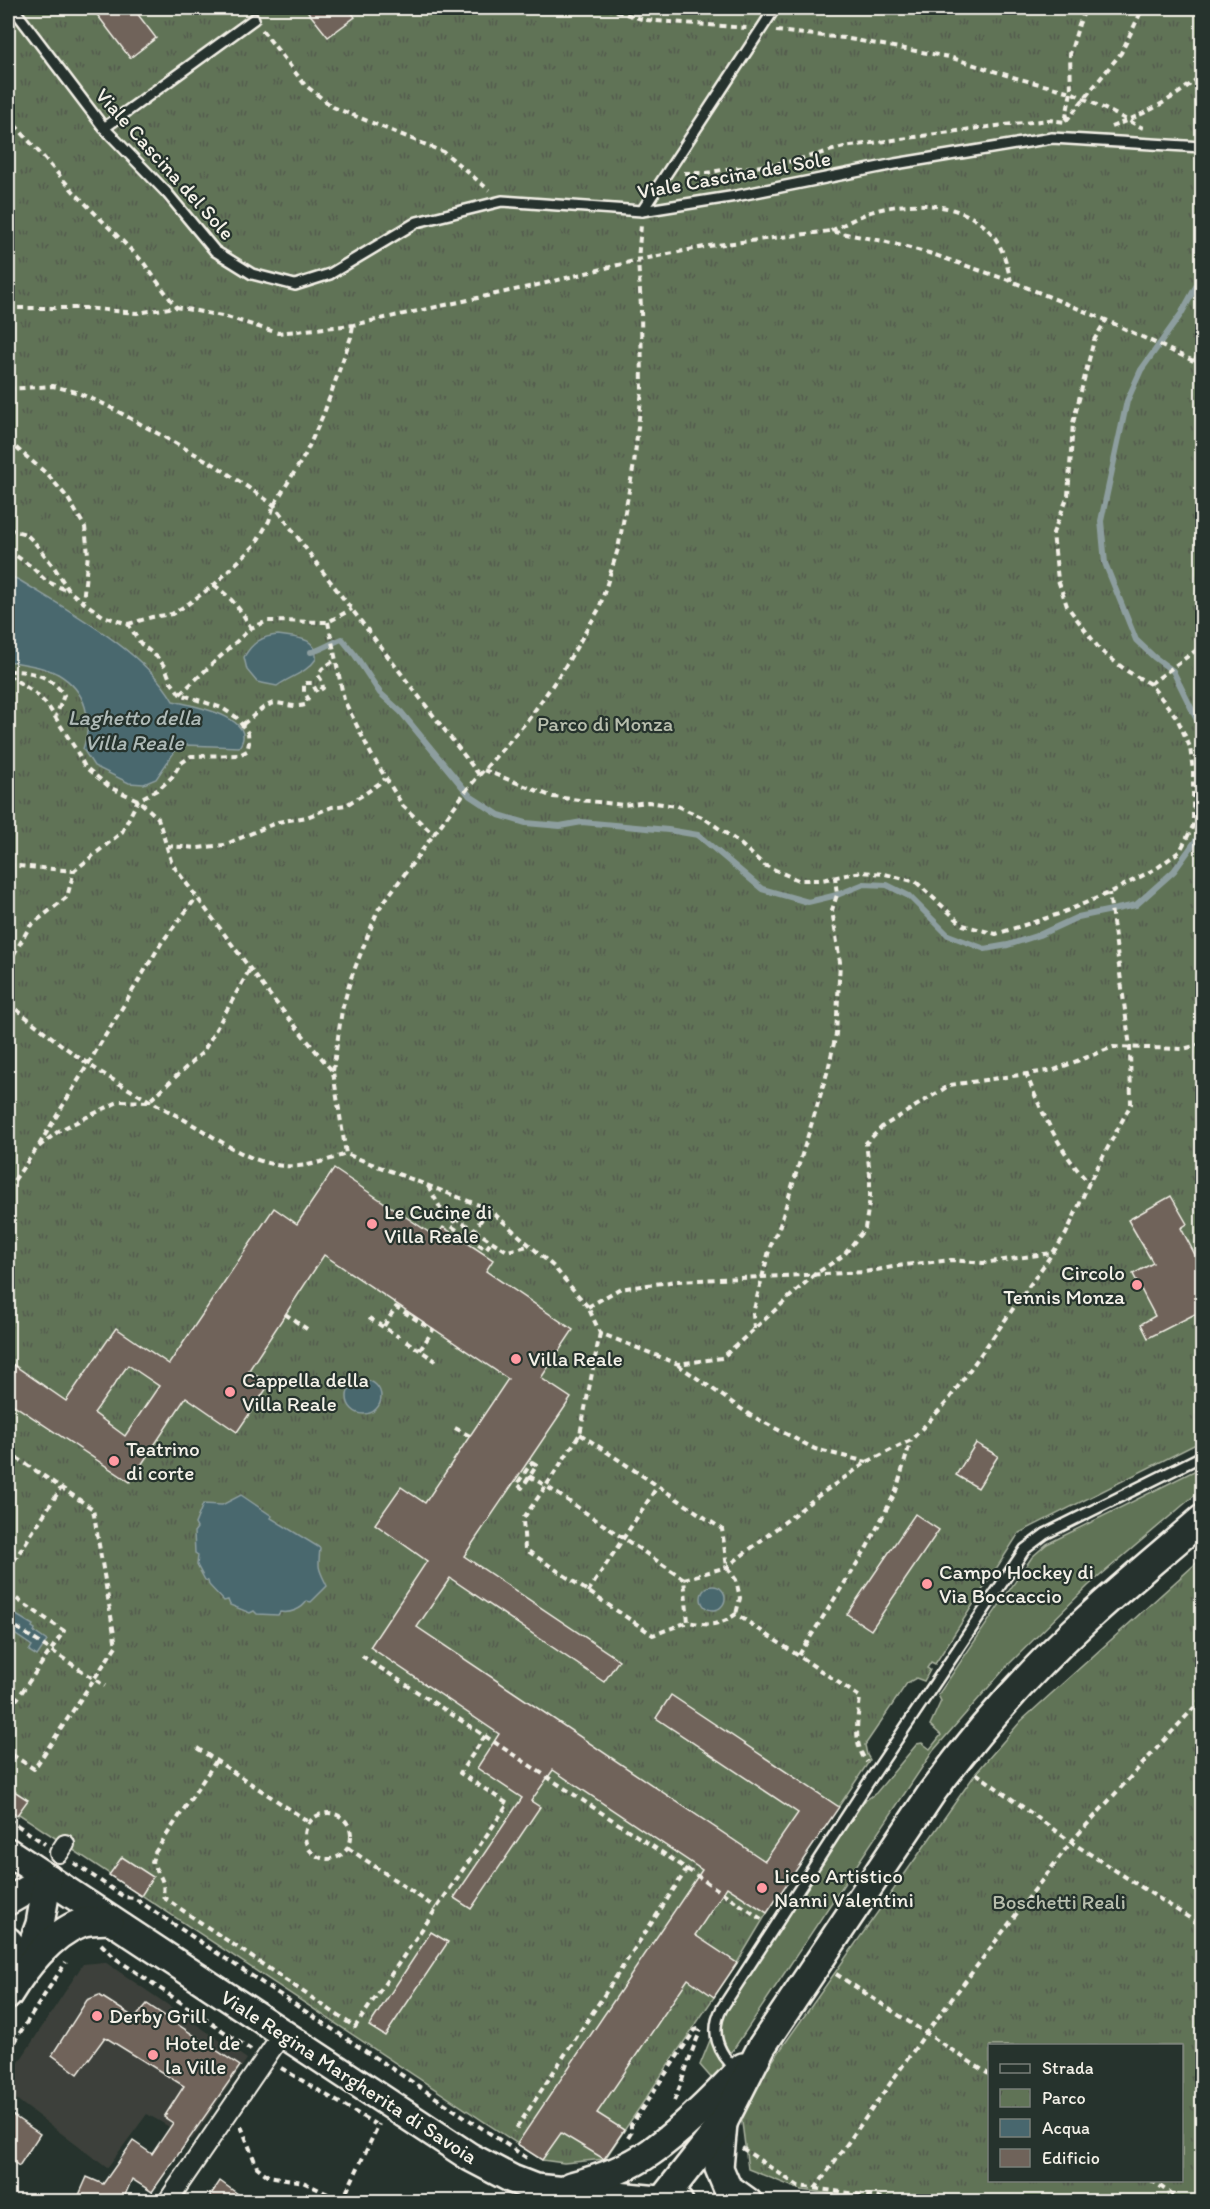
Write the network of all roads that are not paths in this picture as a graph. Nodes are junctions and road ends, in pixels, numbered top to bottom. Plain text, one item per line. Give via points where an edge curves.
1 (13, 8) edge
2 (775, 8) edge
3 (254, 19) road end
4 (104, 128) junction
5 (1203, 147) edge
6 (642, 211) junction
7 (1203, 1456) edge
8 (1203, 1519) edge
9 (8, 1852) edge
10 (48, 1878) junction
11 (8, 1901) edge
12 (102, 1930) junction
13 (8, 1941) edge
14 (15, 1984) edge
15 (282, 2034) junction
16 (762, 2046) junction
17 (738, 2072) junction
18 (682, 2110) junction
19 (730, 2134) junction
20 (535, 2188) junction
21 (671, 2200) edge
22 (166, 2202) edge
23 (567, 2202) edge
24 (748, 2202) edge

1 - 4 lane, Viale Cascina del Sole
2 - 6 lane
3 - 4 lane
4 - 6 lane, Viale Cascina del Sole via 167,193 215,251 252,274 294,285 330,274 417,222 502,201
5 - 6 lane, Viale Cascina del Sole via 1052,138
7 - 17 lane via 1045,1534 1025,1549 716,2019 716,2044
8 - 16 main road via 1087,1619 958,1757
9 - 10 main road, Viale Regina Margherita di Savoia
10 - 11 main road
10 - 12 main road, Viale Regina Margherita di Savoia
10 - 14 main road via 40,1924
12 - 14 main road via 84,1922 68,1929 54,1939
12 - 15 main road, Viale Regina Margherita di Savoia
13 - 14 main road via 21,1959
15 - 20 main road, Viale Regina Margherita di Savoia via 387,2122
15 - 22 street
16 - 17 main road
16 - 19 main road
17 - 18 main road
18 - 20 main road via 651,2152 620,2170 570,2186
18 - 21 main road
19 - 21 main road
19 - 24 main road via 719,2168 727,2187
20 - 21 main road, Viale Regina Margherita di Savoia
20 - 23 main road

